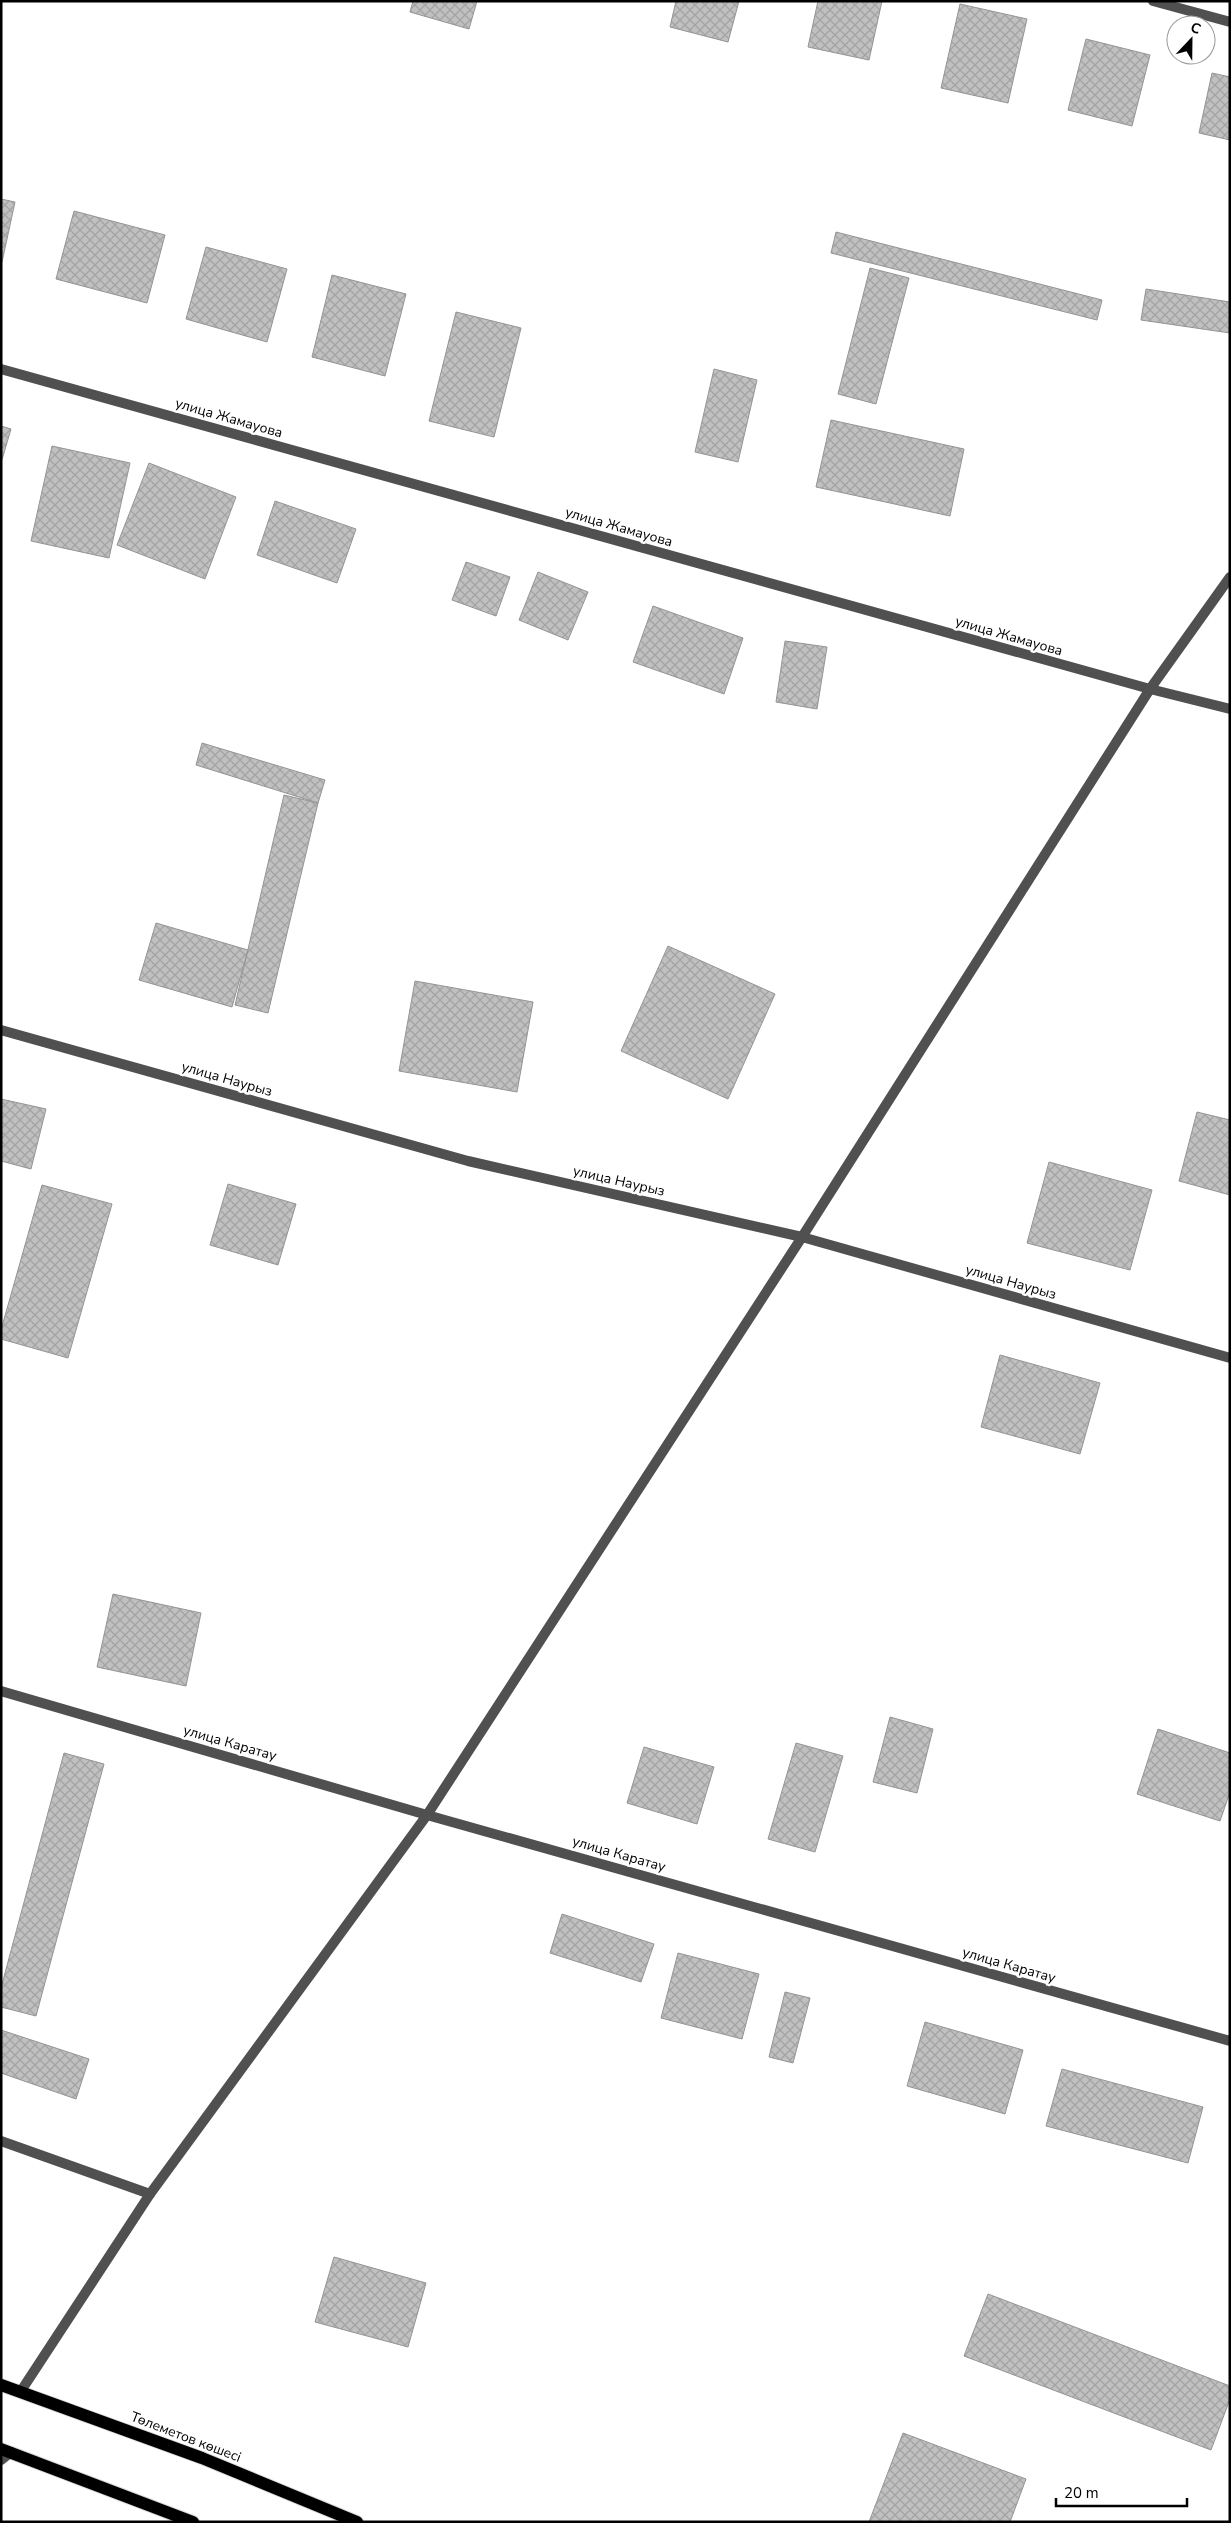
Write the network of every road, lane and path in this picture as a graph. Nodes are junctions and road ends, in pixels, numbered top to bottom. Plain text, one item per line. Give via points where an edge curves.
1 (1153, 1) edge
2 (1230, 22) edge
3 (1, 369) edge
4 (1230, 578) edge
5 (1150, 689) junction
6 (1230, 709) edge
7 (1, 1030) edge
8 (802, 1237) junction
9 (1230, 1358) edge
10 (1, 1691) edge
11 (427, 1814) junction
12 (1230, 2041) edge
13 (1, 2141) edge
14 (150, 2194) junction
15 (1, 2385) edge
16 (20, 2391) junction
17 (5, 2454) edge
18 (193, 2522) edge
19 (357, 2522) edge

1 - 2 street
3 - 5 street, улица Жамауова
4 - 5 street
5 - 6 street, улица Жамауова
5 - 8 street
7 - 8 street, улица Наурыз via 468,1160
8 - 9 street, улица Наурыз
8 - 11 street
10 - 11 street, улица Каратау
11 - 12 street, улица Каратау
11 - 14 street
13 - 14 street
14 - 16 street
15 - 16 main road, Төлеметов көшесі
16 - 19 main road, Төлеметов көшесі via 202,2458
17 - 18 main road

